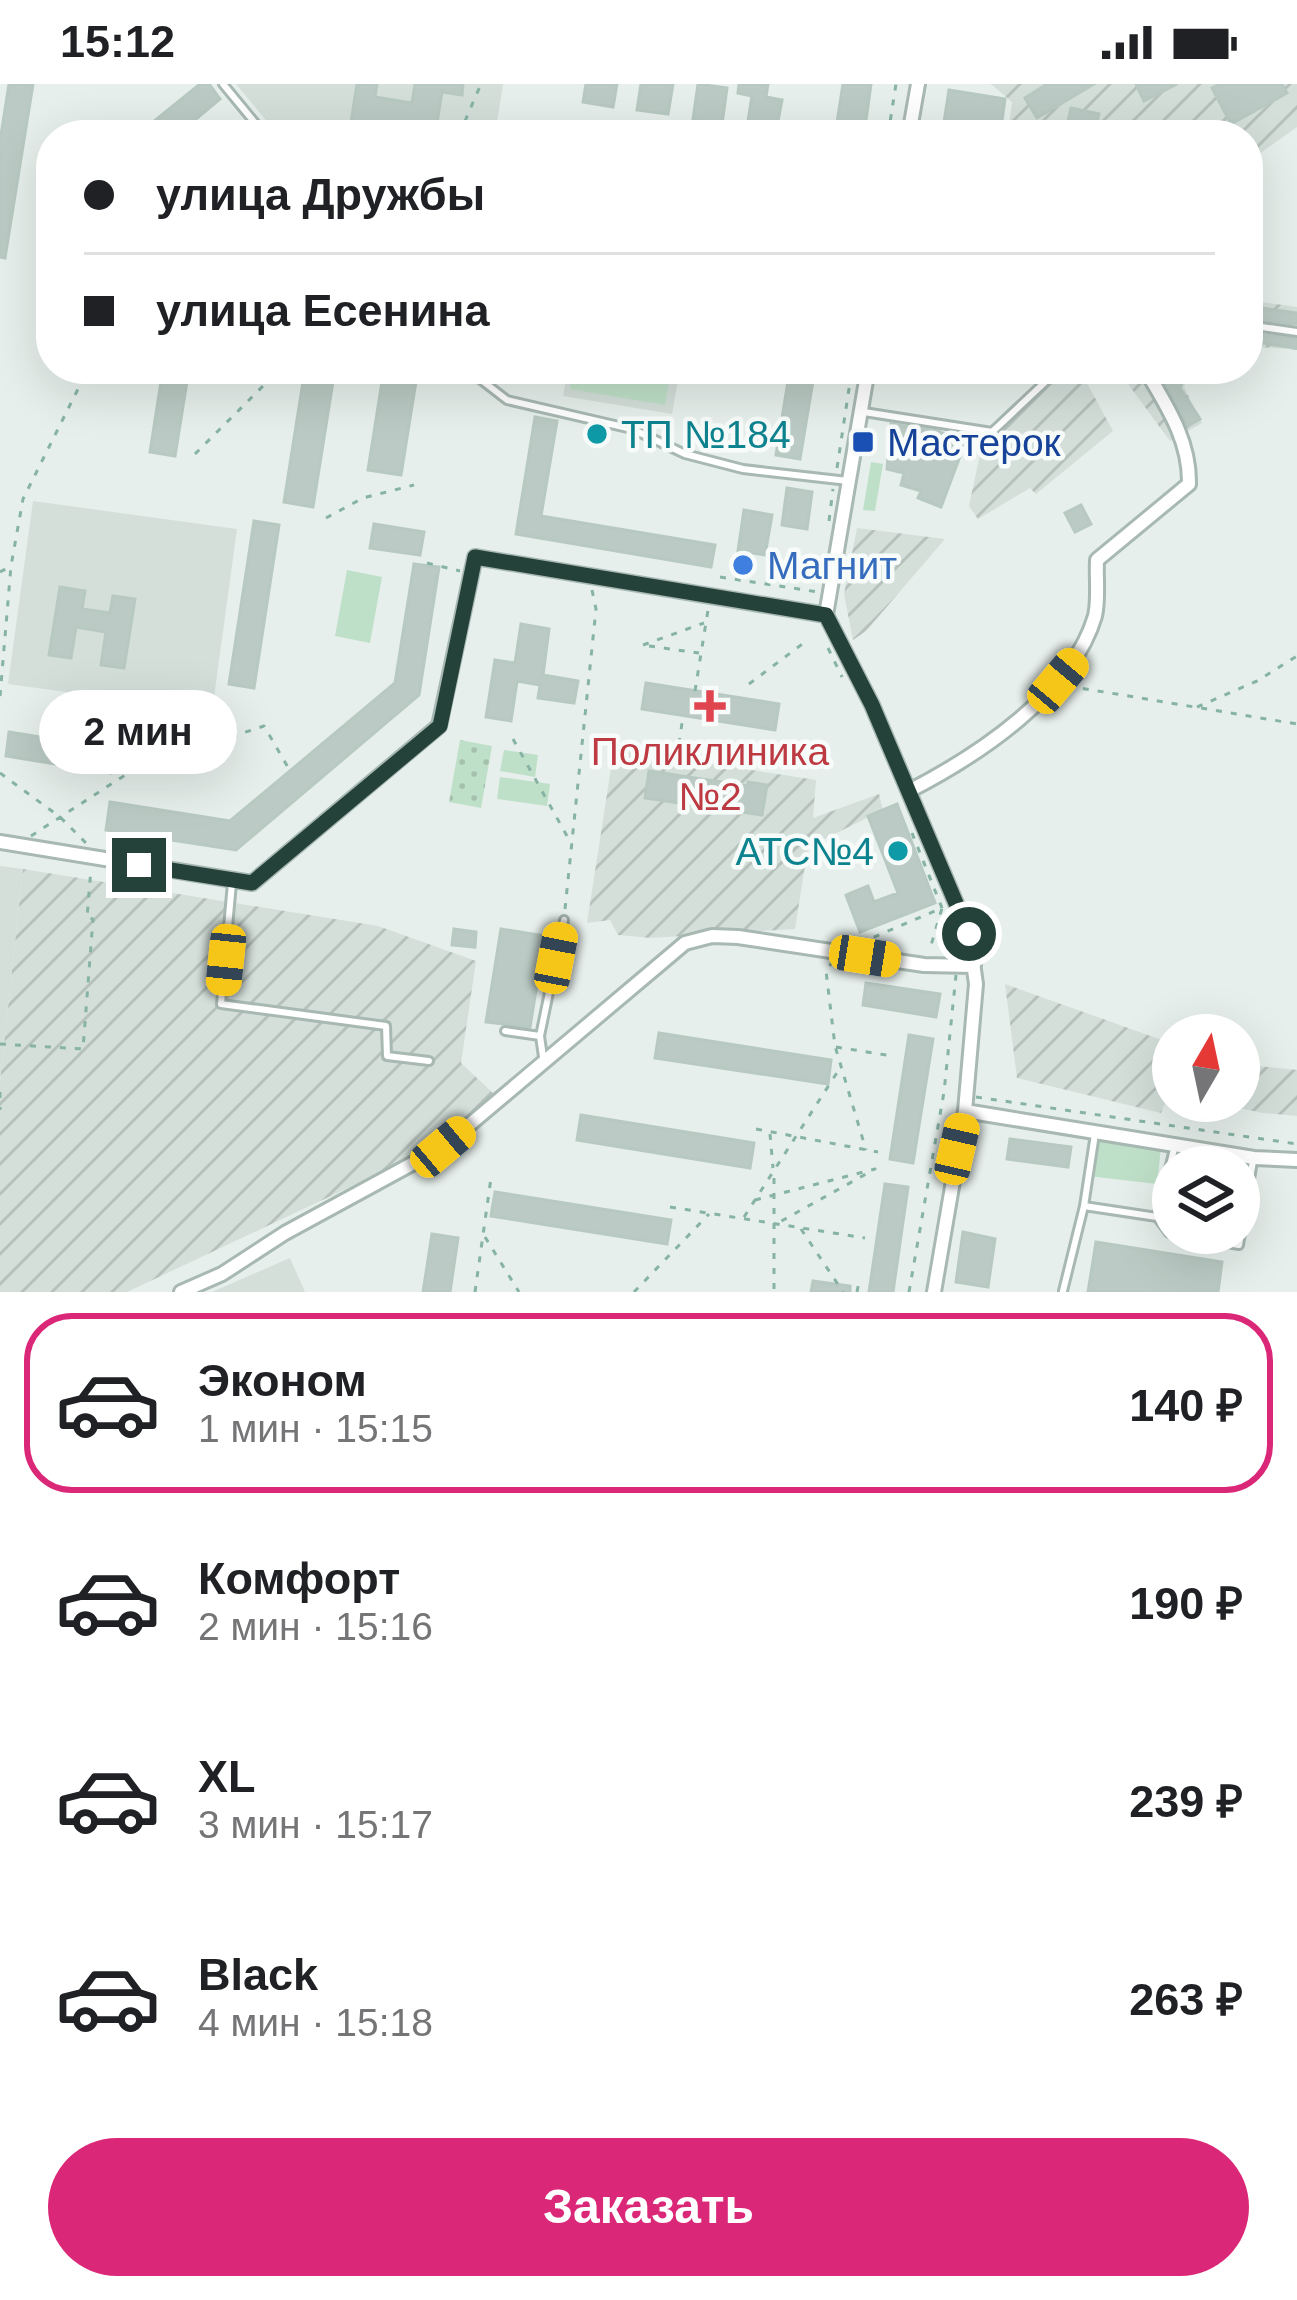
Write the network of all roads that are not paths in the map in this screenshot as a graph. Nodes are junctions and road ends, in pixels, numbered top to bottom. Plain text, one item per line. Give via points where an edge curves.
1 (223, 84) edge
2 (918, 84) edge
3 (253, 120) edge
4 (912, 120) edge
5 (1263, 328) edge
6 (1297, 332) edge
7 (486, 384) edge
8 (865, 384) edge
9 (1043, 384) edge
10 (1154, 384) edge
11 (860, 412) junction
12 (842, 480) junction
13 (824, 615) junction
14 (909, 791) junction
15 (0, 842) edge
16 (232, 880) junction
17 (564, 920) road end
18 (974, 966) junction
19 (506, 1030) dead end
20 (540, 1036) junction
21 (429, 1060) dead end
22 (544, 1063) junction
23 (965, 1111) junction
24 (1095, 1134) junction
25 (1174, 1145) joint
26 (1180, 1146) edge
27 (1260, 1158) edge
28 (1297, 1160) edge
29 (1084, 1206) junction
30 (1152, 1216) edge
31 (1063, 1291) edge
32 (181, 1292) edge
33 (934, 1292) edge

1 - 3 lane
2 - 4 street
5 - 6 lane
7 - 12 lane via 506,400 632,429 685,454
8 - 11 street
9 - 11 lane via 992,432
10 - 14 street via 1178,424 1189,484 1097,560 1096,613 1058,681 963,763
11 - 12 street
12 - 13 street
13 - 14 street
13 - 16 street via 475,557 440,726 252,883
14 - 18 street via 969,934
15 - 16 street
16 - 21 lane via 221,1004 386,1026 387,1055
17 - 20 lane
18 - 22 street via 712,936 686,943
18 - 23 street
19 - 20 lane
20 - 22 lane
22 - 32 street via 443,1147
23 - 24 street
23 - 33 street
24 - 25 street
24 - 29 lane
25 - 26 street
27 - 28 street
29 - 30 lane
29 - 31 lane

